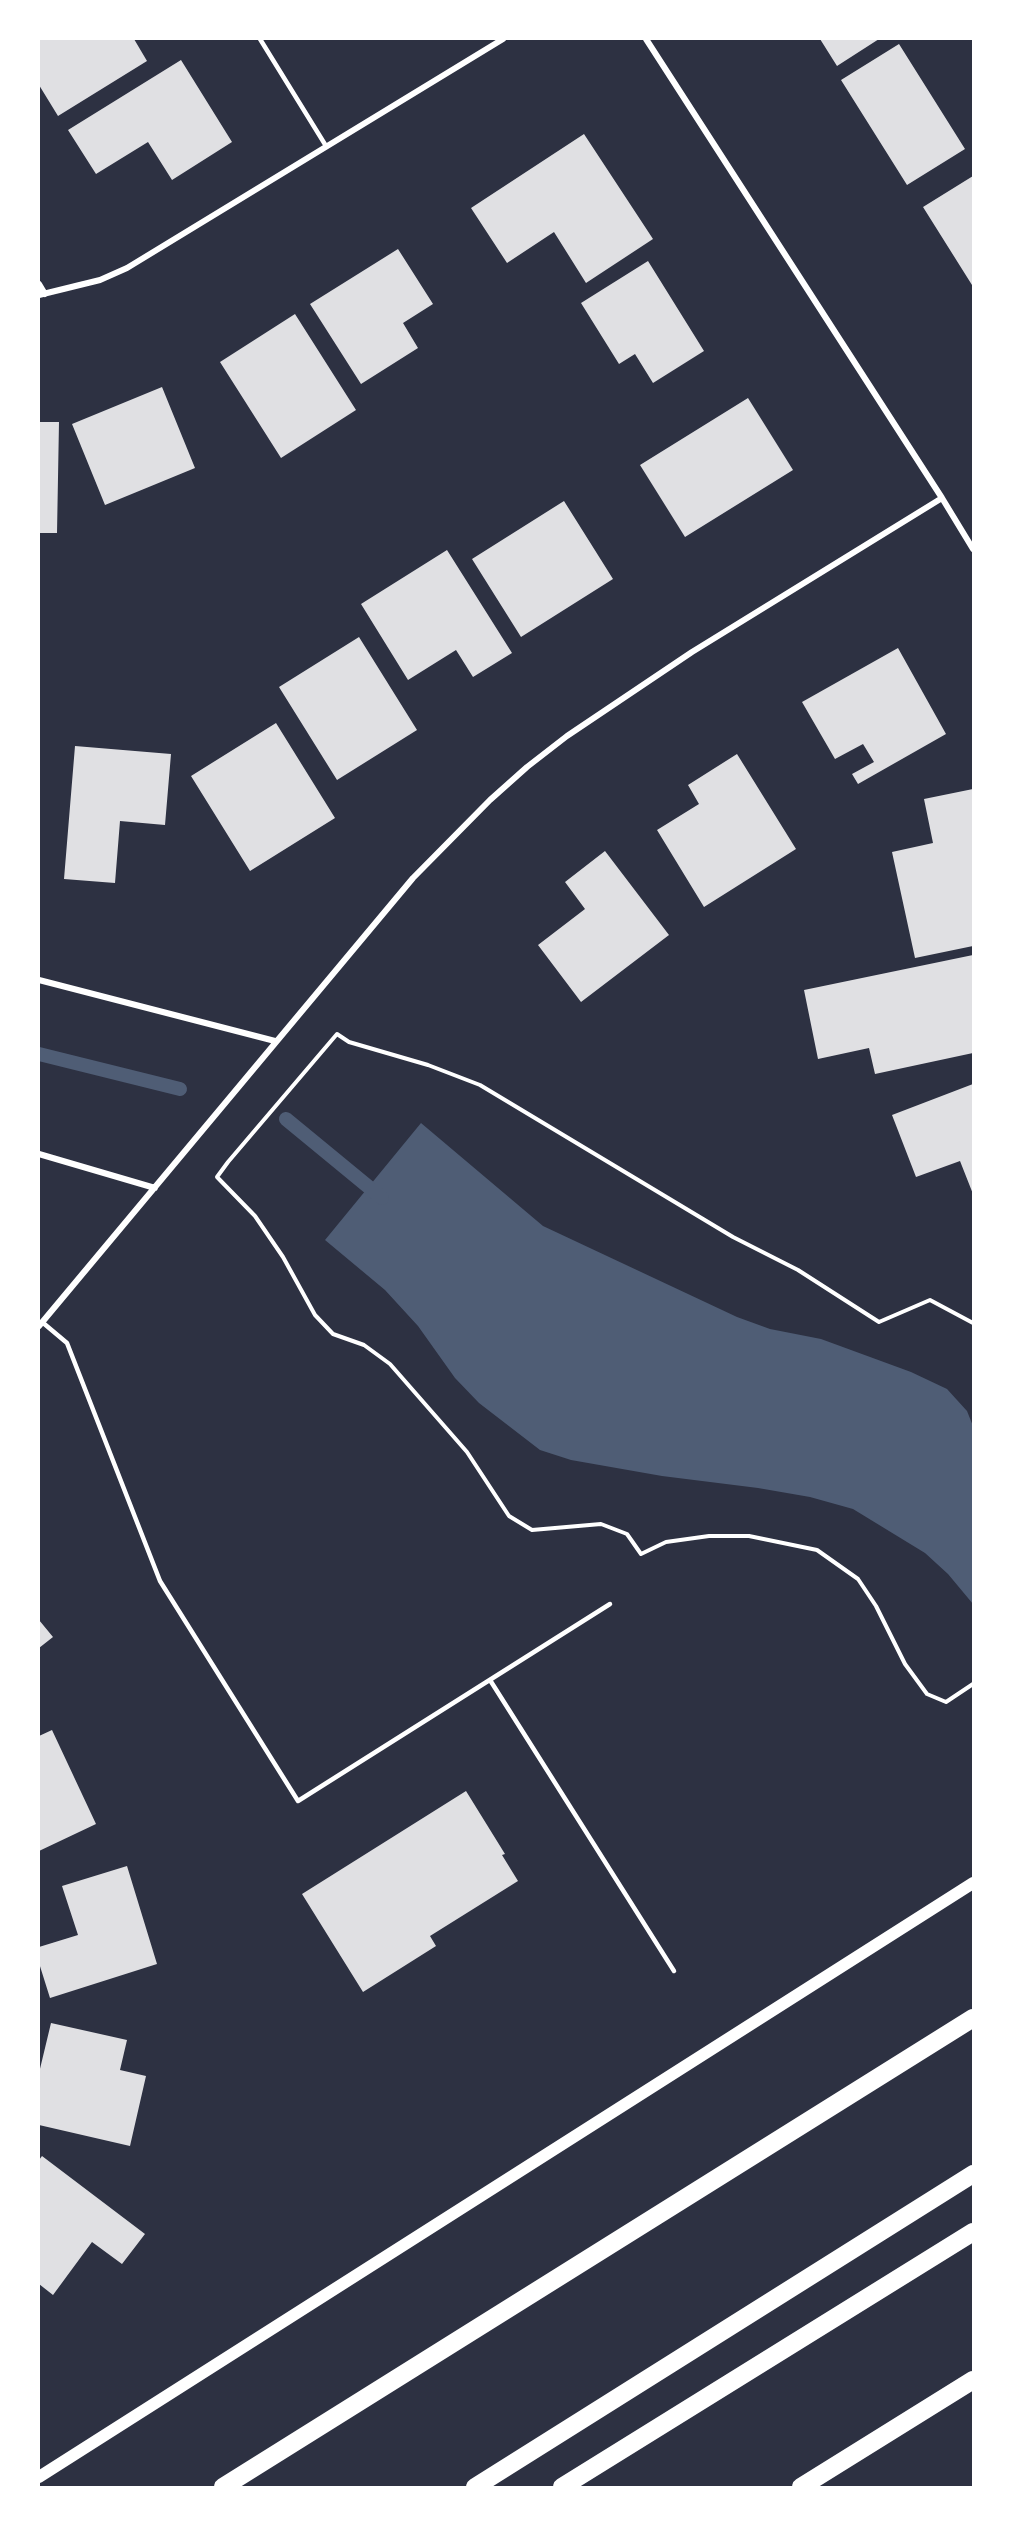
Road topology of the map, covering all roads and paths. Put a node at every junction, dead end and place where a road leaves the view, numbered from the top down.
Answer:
1 (260, 39) edge
2 (503, 39) edge
3 (646, 39) edge
4 (326, 146) junction
5 (39, 284) edge
6 (42, 295) edge
7 (942, 498) junction
8 (973, 549) edge
9 (39, 980) edge
10 (275, 1041) junction
11 (39, 1154) edge
12 (155, 1188) junction
13 (973, 1323) edge
14 (41, 1324) edge
15 (610, 1604) dead end
16 (490, 1680) junction
17 (973, 1684) edge
18 (973, 1883) edge
19 (674, 1971) dead end
20 (973, 2018) edge
21 (973, 2174) edge
22 (973, 2232) edge
23 (973, 2380) edge
24 (39, 2477) edge
25 (223, 2487) edge
26 (475, 2487) edge
27 (562, 2487) edge
28 (801, 2487) edge

1 - 4 lane
2 - 4 street
3 - 7 street
4 - 6 street
5 - 6 street
7 - 8 street
7 - 10 street
9 - 10 street
10 - 12 street
11 - 12 street
12 - 14 street
13 - 17 path
14 - 16 lane
15 - 16 lane
16 - 19 lane
18 - 24 main road
20 - 25 highway
21 - 26 highway
22 - 27 highway
23 - 28 highway

